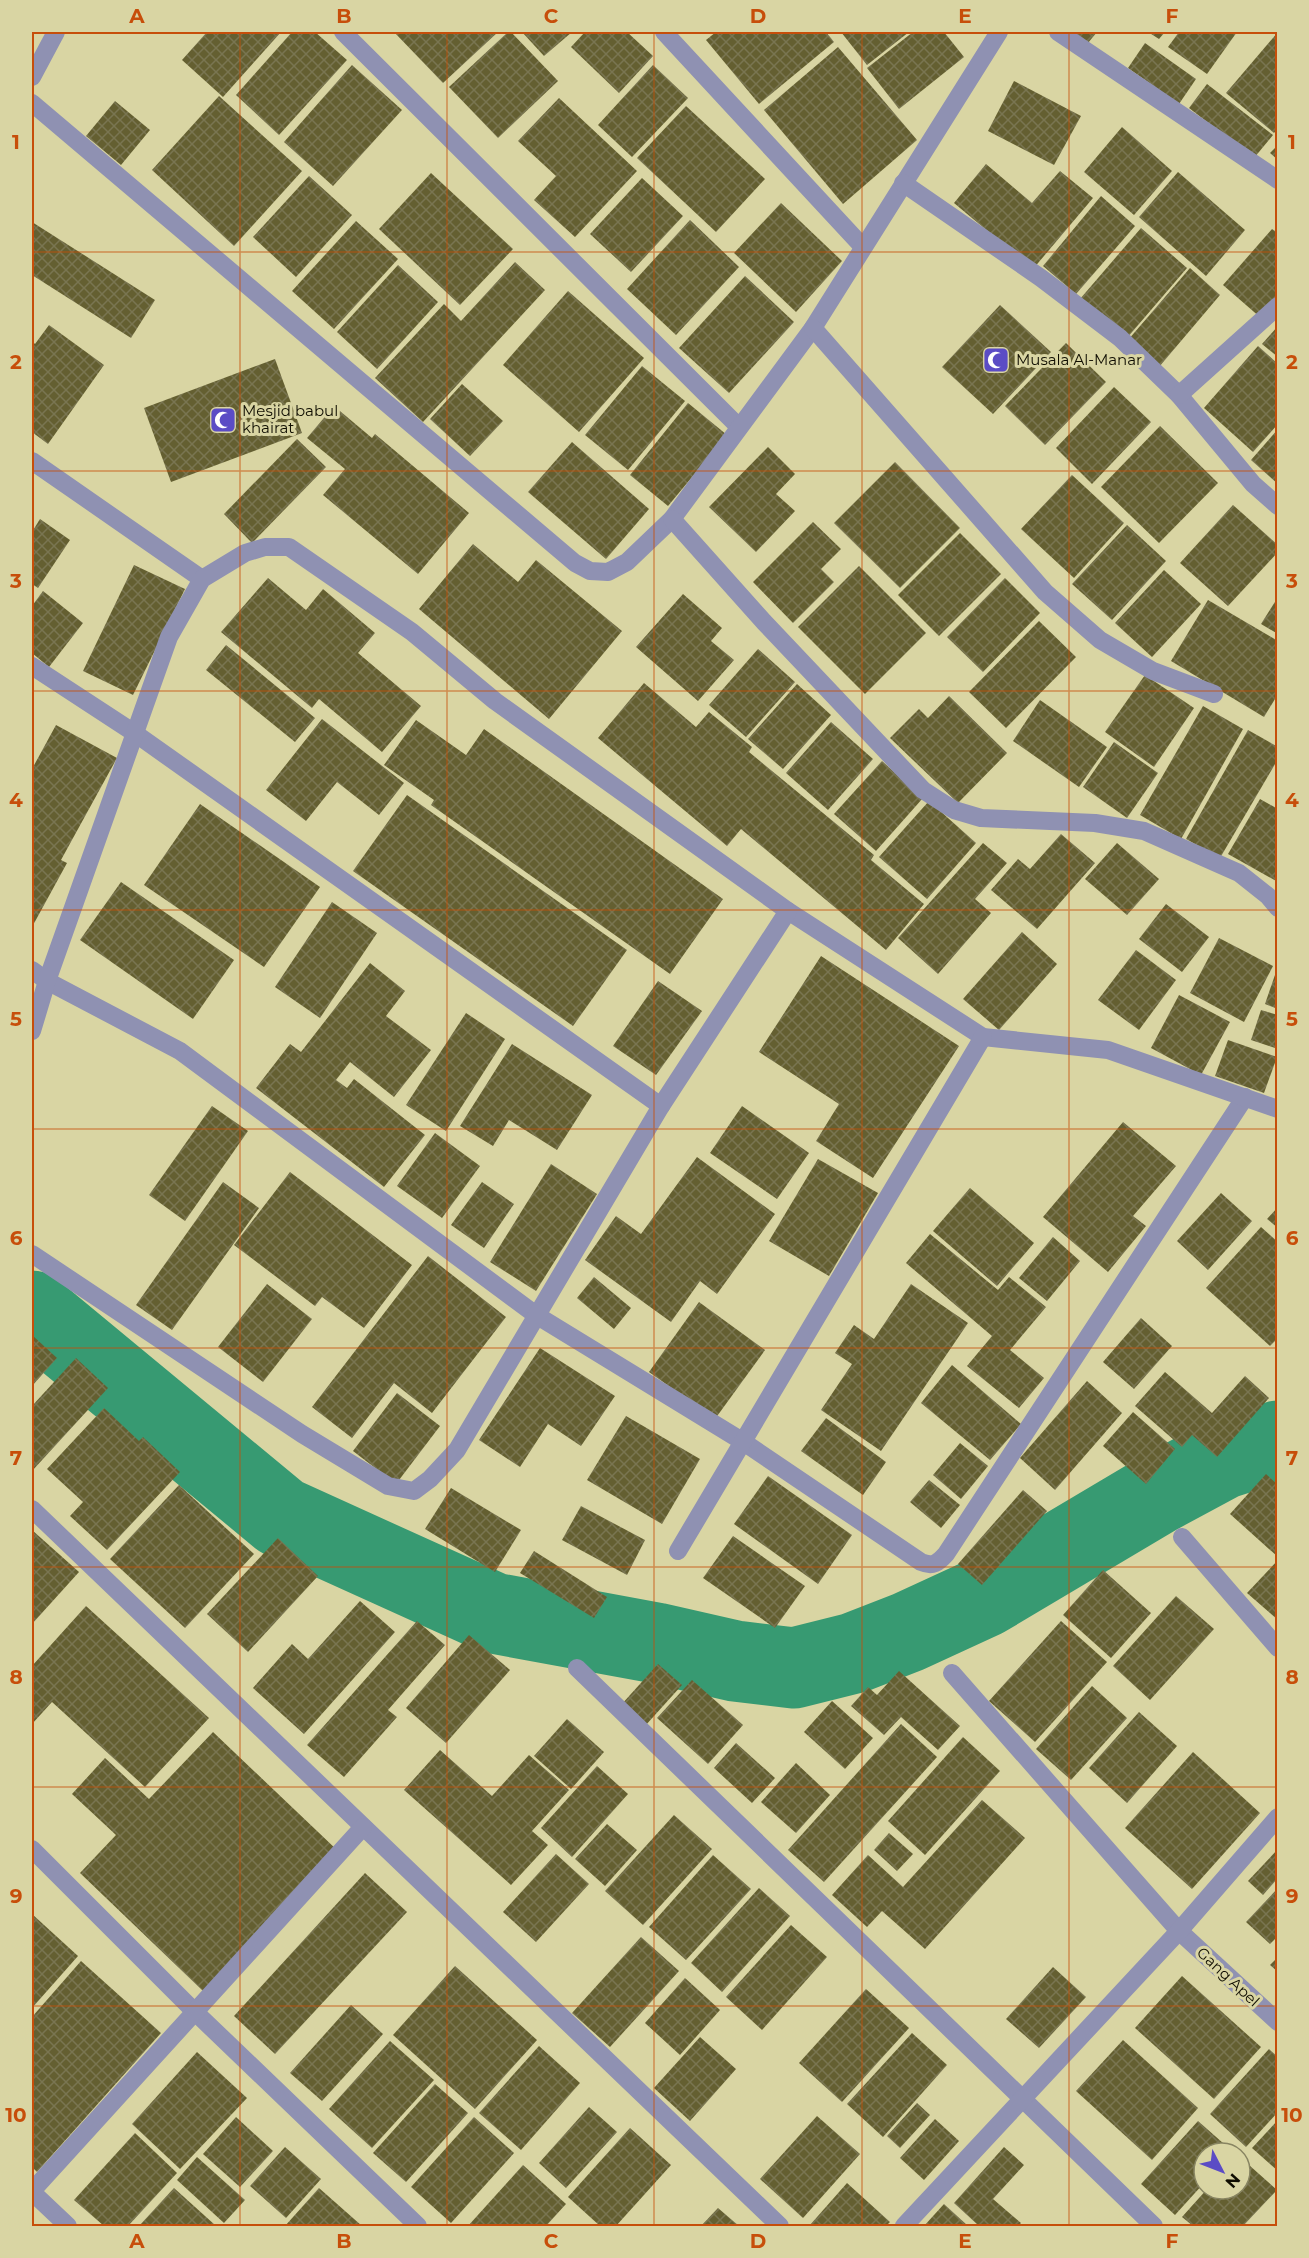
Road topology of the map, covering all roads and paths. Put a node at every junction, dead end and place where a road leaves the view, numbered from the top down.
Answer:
1 (56, 32) edge
2 (343, 32) edge
3 (664, 32) edge
4 (999, 32) edge
5 (1058, 32) edge
6 (38, 52) edge
7 (32, 77) edge
8 (32, 103) edge
9 (1278, 180) edge
10 (903, 183) junction
11 (863, 247) junction
12 (1278, 306) edge
13 (813, 328) junction
14 (1179, 395) junction
15 (740, 428) junction
16 (32, 460) edge
17 (1278, 506) edge
18 (672, 519) junction
19 (202, 579) junction
20 (32, 666) edge
21 (1214, 694) dead end
22 (136, 734) junction
23 (1278, 908) edge
24 (788, 911) junction
25 (39, 975) edge
26 (32, 1031) edge
27 (983, 1037) junction
28 (1245, 1097) junction
29 (661, 1106) junction
30 (1278, 1109) edge
31 (32, 1254) edge
32 (536, 1315) junction
33 (742, 1441) junction
34 (32, 1509) edge
35 (1182, 1537) dead end
36 (678, 1551) dead end
37 (1278, 1648) edge
38 (577, 1668) dead end
39 (952, 1672) dead end
40 (1278, 1816) edge
41 (363, 1827) junction
42 (32, 1849) edge
43 (1179, 1931) junction
44 (194, 2011) junction
45 (1278, 2022) edge
46 (1022, 2098) junction
47 (32, 2191) edge
48 (68, 2226) edge
49 (418, 2226) edge
50 (780, 2226) edge
51 (904, 2226) edge
52 (1154, 2226) edge

1 - 6 street
2 - 15 street
3 - 11 street
4 - 10 street
5 - 9 street
6 - 7 street
8 - 18 street
10 - 11 street
10 - 14 street
11 - 13 street
12 - 14 street
13 - 15 street
13 - 21 street
14 - 17 street
15 - 18 street
16 - 19 street
18 - 23 street
19 - 22 street
19 - 24 street
20 - 22 street
22 - 25 street
22 - 29 street
24 - 27 street
24 - 29 street
25 - 26 street
25 - 32 street
27 - 28 street
27 - 33 street
28 - 30 street
28 - 33 street
29 - 32 street
31 - 32 street
32 - 33 street
33 - 36 street
34 - 41 street
35 - 37 street
38 - 46 street
39 - 43 street, Gang Apel
40 - 43 street
41 - 44 street
41 - 50 street
42 - 44 street
43 - 45 street, Gang Apel
43 - 46 street
44 - 47 street
44 - 49 street
46 - 51 street
46 - 52 street
47 - 48 street

